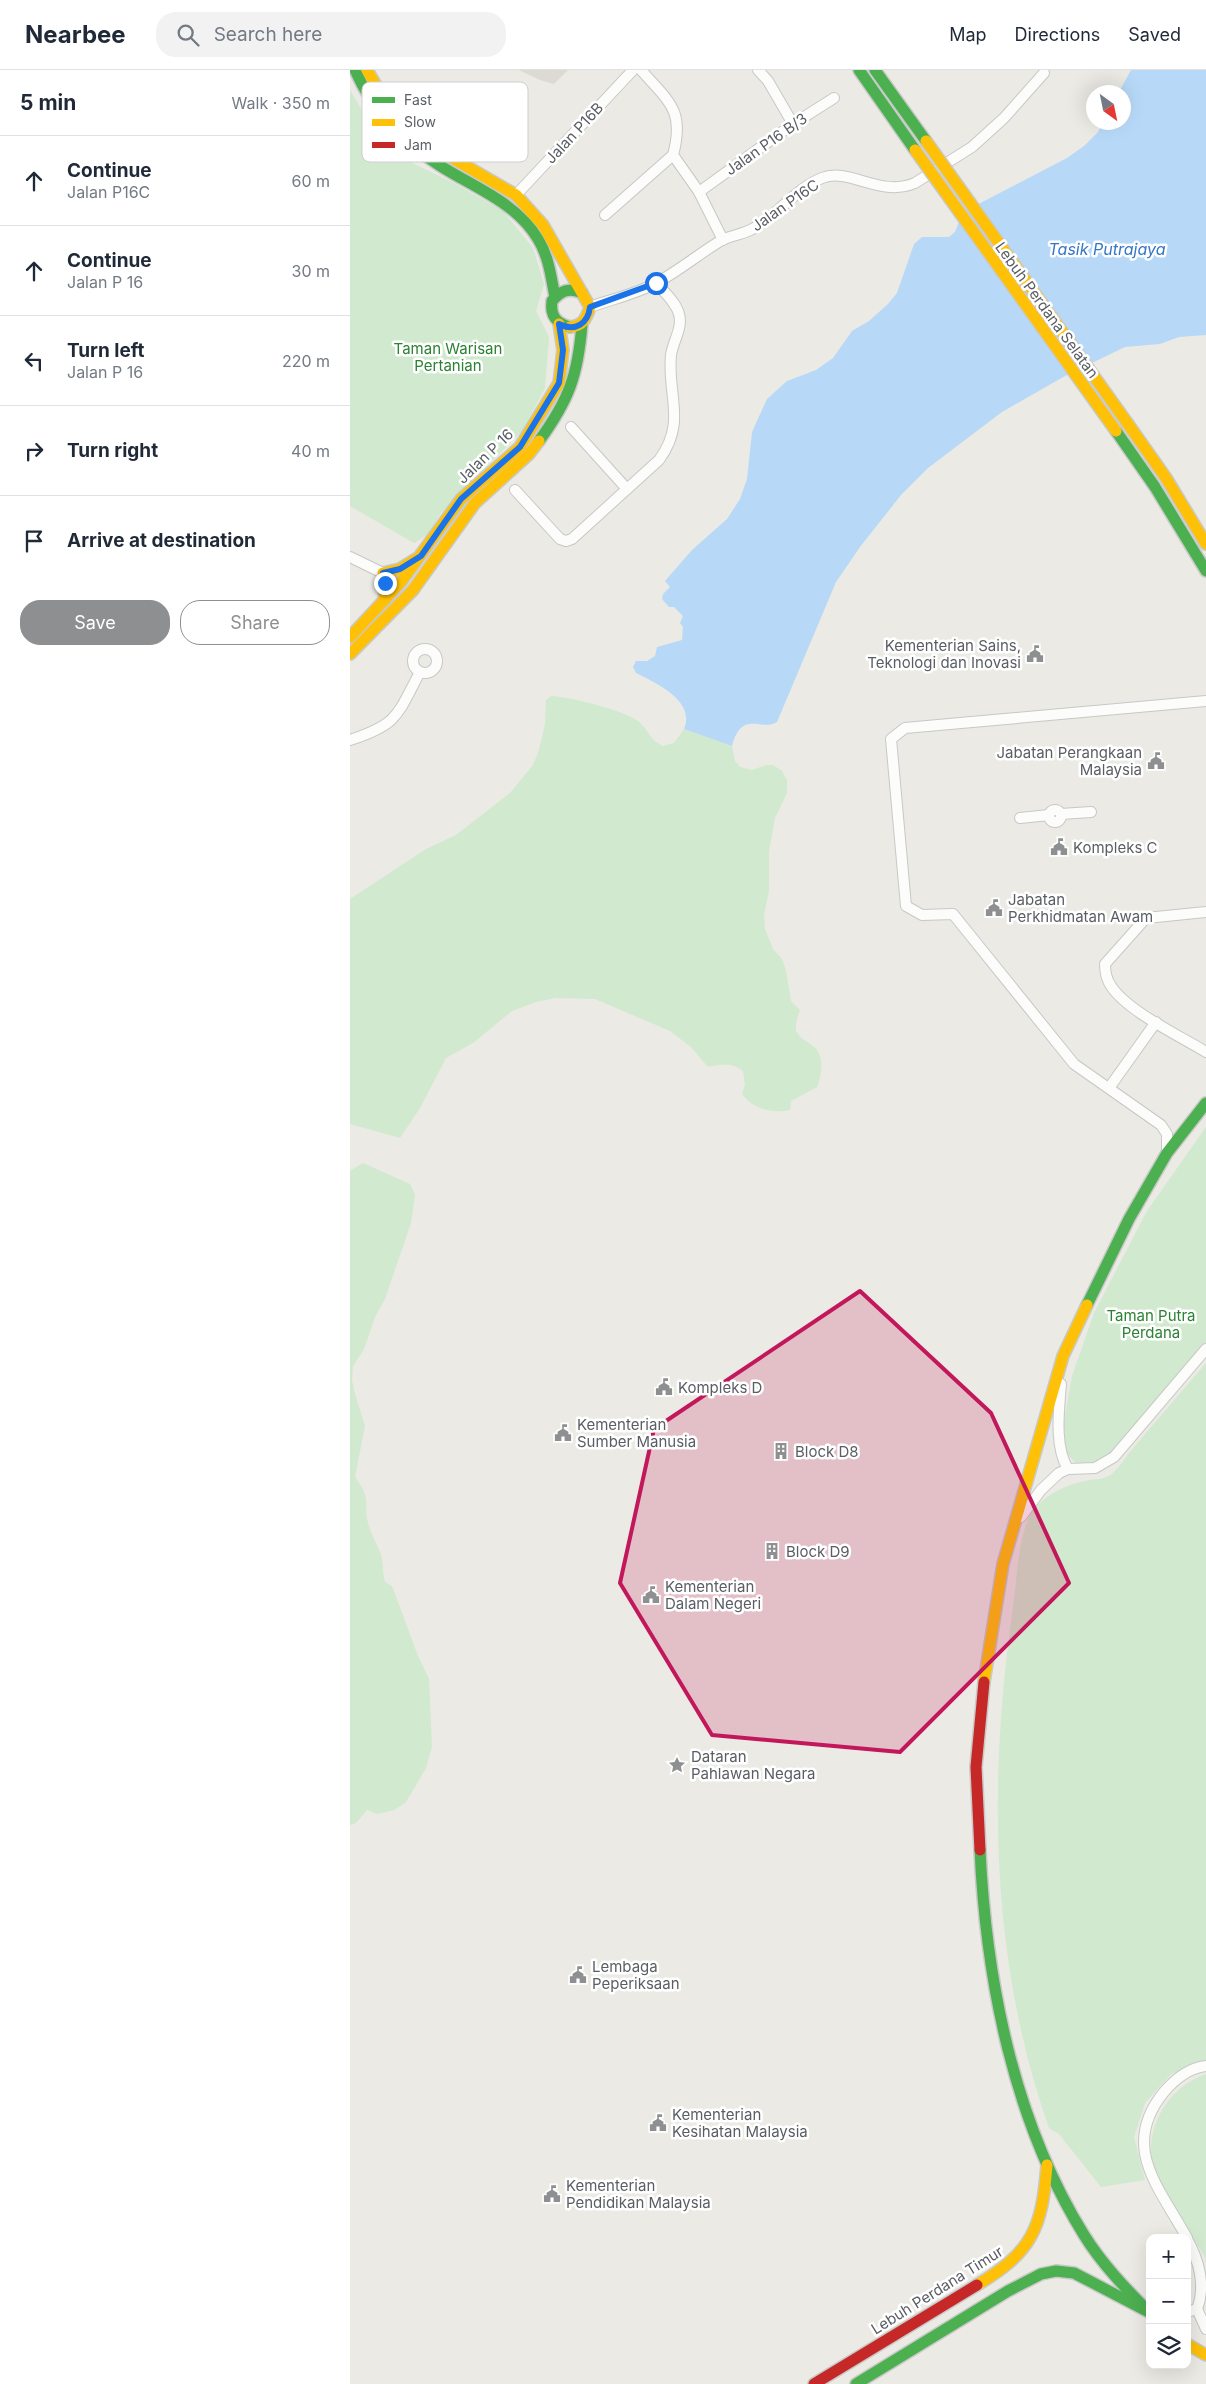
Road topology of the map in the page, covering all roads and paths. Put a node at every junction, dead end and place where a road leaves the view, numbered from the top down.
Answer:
1 (355, 70) edge
2 (367, 70) edge
3 (633, 70) edge
4 (641, 70) edge
5 (758, 70) edge
6 (859, 70) edge
7 (875, 70) edge
8 (1044, 72) dead end
9 (374, 82) edge
10 (362, 84) edge
11 (834, 98) dead end
12 (794, 124) junction
13 (672, 155) junction
14 (436, 162) edge
15 (459, 162) edge
16 (699, 192) junction
17 (516, 195) junction
18 (605, 215) dead end
19 (723, 240) junction
20 (656, 283) junction
21 (582, 292) junction
22 (554, 297) junction
23 (590, 307) junction
24 (559, 324) junction
25 (582, 324) junction
26 (571, 427) dead end
27 (627, 489) junction
28 (515, 490) dead end
29 (1206, 544) edge
30 (421, 556) junction
31 (350, 557) edge
32 (1206, 571) edge
33 (383, 573) junction
34 (402, 582) junction
35 (413, 590) junction
36 (385, 600) junction
37 (350, 637) edge
38 (350, 654) edge
39 (420, 672) dead end
40 (1206, 702) edge
41 (350, 740) edge
42 (1091, 812) dead end
43 (1020, 818) dead end
44 (1206, 912) edge
45 (1156, 1022) junction
46 (1206, 1052) edge
47 (1109, 1088) junction
48 (1206, 1103) edge
49 (1167, 1153) junction
50 (1206, 1349) edge
51 (1063, 1356) junction
52 (1068, 1469) junction
53 (1013, 1528) junction
54 (1206, 2066) edge
55 (1047, 2165) junction
56 (1185, 2234) edge
57 (1191, 2245) edge
58 (1146, 2309) edge
59 (1146, 2311) edge
60 (1192, 2311) edge
61 (1206, 2329) edge
62 (1191, 2346) edge
63 (1206, 2355) edge
64 (814, 2384) edge
65 (856, 2384) edge

1 - 10 main road, Jalan P 16
2 - 9 main road
3 - 17 street, Jalan P16B
4 - 13 street
5 - 12 street
6 - 32 main road, Lebuh Perdana Selatan, bridge
7 - 29 main road, Lebuh Perdana Selatan, bridge
8 - 19 street, Jalan P16C
11 - 12 street, Jalan P16 B/3
12 - 16 street, Jalan P16 B/3
13 - 16 street
13 - 18 street
14 - 22 main road, Jalan P 16
15 - 17 main road
16 - 19 street
17 - 21 main road
19 - 20 street, Jalan P16C
20 - 23 street, Jalan P16C
20 - 27 street
21 - 22 main road
21 - 23 main road
22 - 24 main road, Jalan P 16
23 - 25 main road, Jalan P 16
24 - 25 main road
24 - 30 main road, Jalan P 16
25 - 35 main road, Jalan P 16
26 - 27 street
27 - 28 street
30 - 33 main road
30 - 34 main road, Jalan P 16
31 - 33 street
33 - 34 street
33 - 36 main road
34 - 35 street
34 - 36 main road, Jalan P 16
35 - 38 main road, Jalan P 16
36 - 37 main road, Jalan P 16
39 - 41 street
40 - 47 street
42 - 43 street
44 - 45 street
45 - 46 street
45 - 47 street
47 - 49 street
48 - 49 main road
49 - 51 main road
50 - 52 street
51 - 52 street
51 - 53 main road
52 - 53 street
53 - 55 main road
54 - 56 street
55 - 58 main road
55 - 64 main road, Lebuh Perdana Timur
57 - 60 street
59 - 65 main road
60 - 61 street
62 - 63 main road

